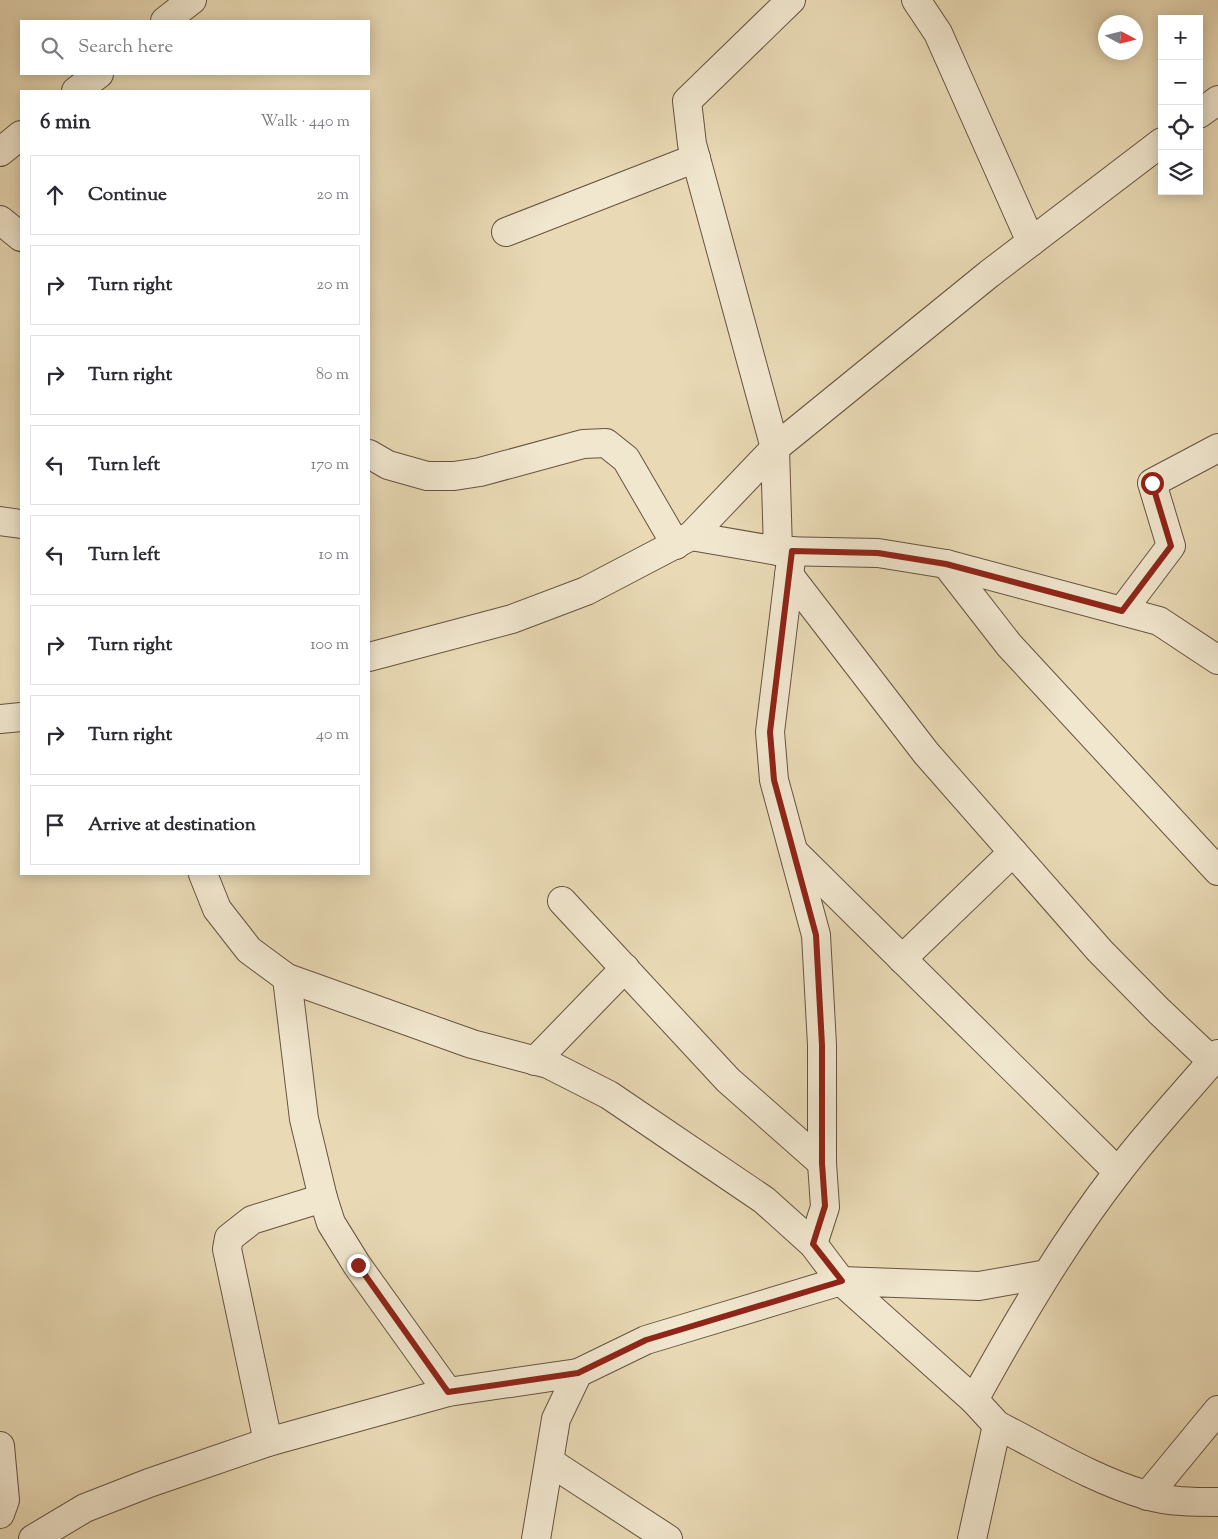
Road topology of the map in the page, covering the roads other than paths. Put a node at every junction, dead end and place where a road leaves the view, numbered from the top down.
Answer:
1 (192, 0) edge
2 (791, 0) edge
3 (916, 0) edge
4 (166, 20) edge
5 (98, 75) edge
6 (77, 90) edge
7 (1218, 100) edge
8 (1203, 111) edge
9 (20, 136) edge
10 (1158, 145) edge
11 (0, 152) edge
12 (696, 158) junction
13 (0, 220) edge
14 (506, 232) dead end
15 (20, 236) edge
16 (1031, 242) junction
17 (775, 448) junction
18 (1218, 448) edge
19 (370, 455) edge
20 (0, 521) edge
21 (20, 524) edge
22 (683, 541) junction
23 (787, 559) junction
24 (946, 564) junction
25 (1122, 611) junction
26 (370, 657) edge
27 (1218, 660) edge
28 (20, 718) edge
29 (0, 719) edge
30 (1014, 852) junction
31 (796, 854) junction
32 (1218, 871) edge
33 (203, 875) edge
34 (562, 901) dead end
35 (902, 959) junction
36 (625, 968) junction
37 (287, 978) junction
38 (1215, 1057) edge
39 (535, 1061) junction
40 (822, 1163) junction
41 (1118, 1172) junction
42 (323, 1198) junction
43 (813, 1244) junction
44 (1048, 1274) junction
45 (842, 1281) junction
46 (578, 1373) junction
47 (448, 1392) junction
48 (974, 1400) junction
49 (1218, 1410) edge
50 (997, 1425) junction
51 (268, 1442) junction
52 (0, 1446) edge
53 (550, 1462) junction
54 (1147, 1496) junction
55 (1218, 1502) edge
56 (2, 1505) edge
57 (33, 1539) edge
58 (536, 1539) edge
59 (668, 1539) edge
60 (972, 1539) edge

1 - 4 street
2 - 12 street
3 - 16 street
5 - 6 street
7 - 8 street
9 - 11 street
10 - 16 street
12 - 14 street
12 - 17 street
13 - 15 street
16 - 17 street
17 - 22 street
17 - 23 street
18 - 25 street
19 - 22 street
20 - 21 street
22 - 23 street
22 - 26 street
23 - 24 street
23 - 30 street
23 - 31 street
24 - 25 street
24 - 32 street
25 - 27 street
28 - 29 street
30 - 35 street
30 - 38 street
31 - 35 street
31 - 40 street
33 - 37 street
34 - 36 street
35 - 41 street
36 - 39 street
36 - 40 street
37 - 39 street
37 - 42 street
38 - 41 street
39 - 43 street
40 - 43 street
41 - 44 street
42 - 47 street
42 - 51 street
43 - 45 street
44 - 45 street
44 - 48 street
45 - 46 street
45 - 48 street
46 - 47 street
46 - 53 street
47 - 51 street
48 - 50 street
49 - 54 street
50 - 54 street
50 - 60 street
51 - 57 street
52 - 56 street
53 - 58 street
53 - 59 street
54 - 55 street

